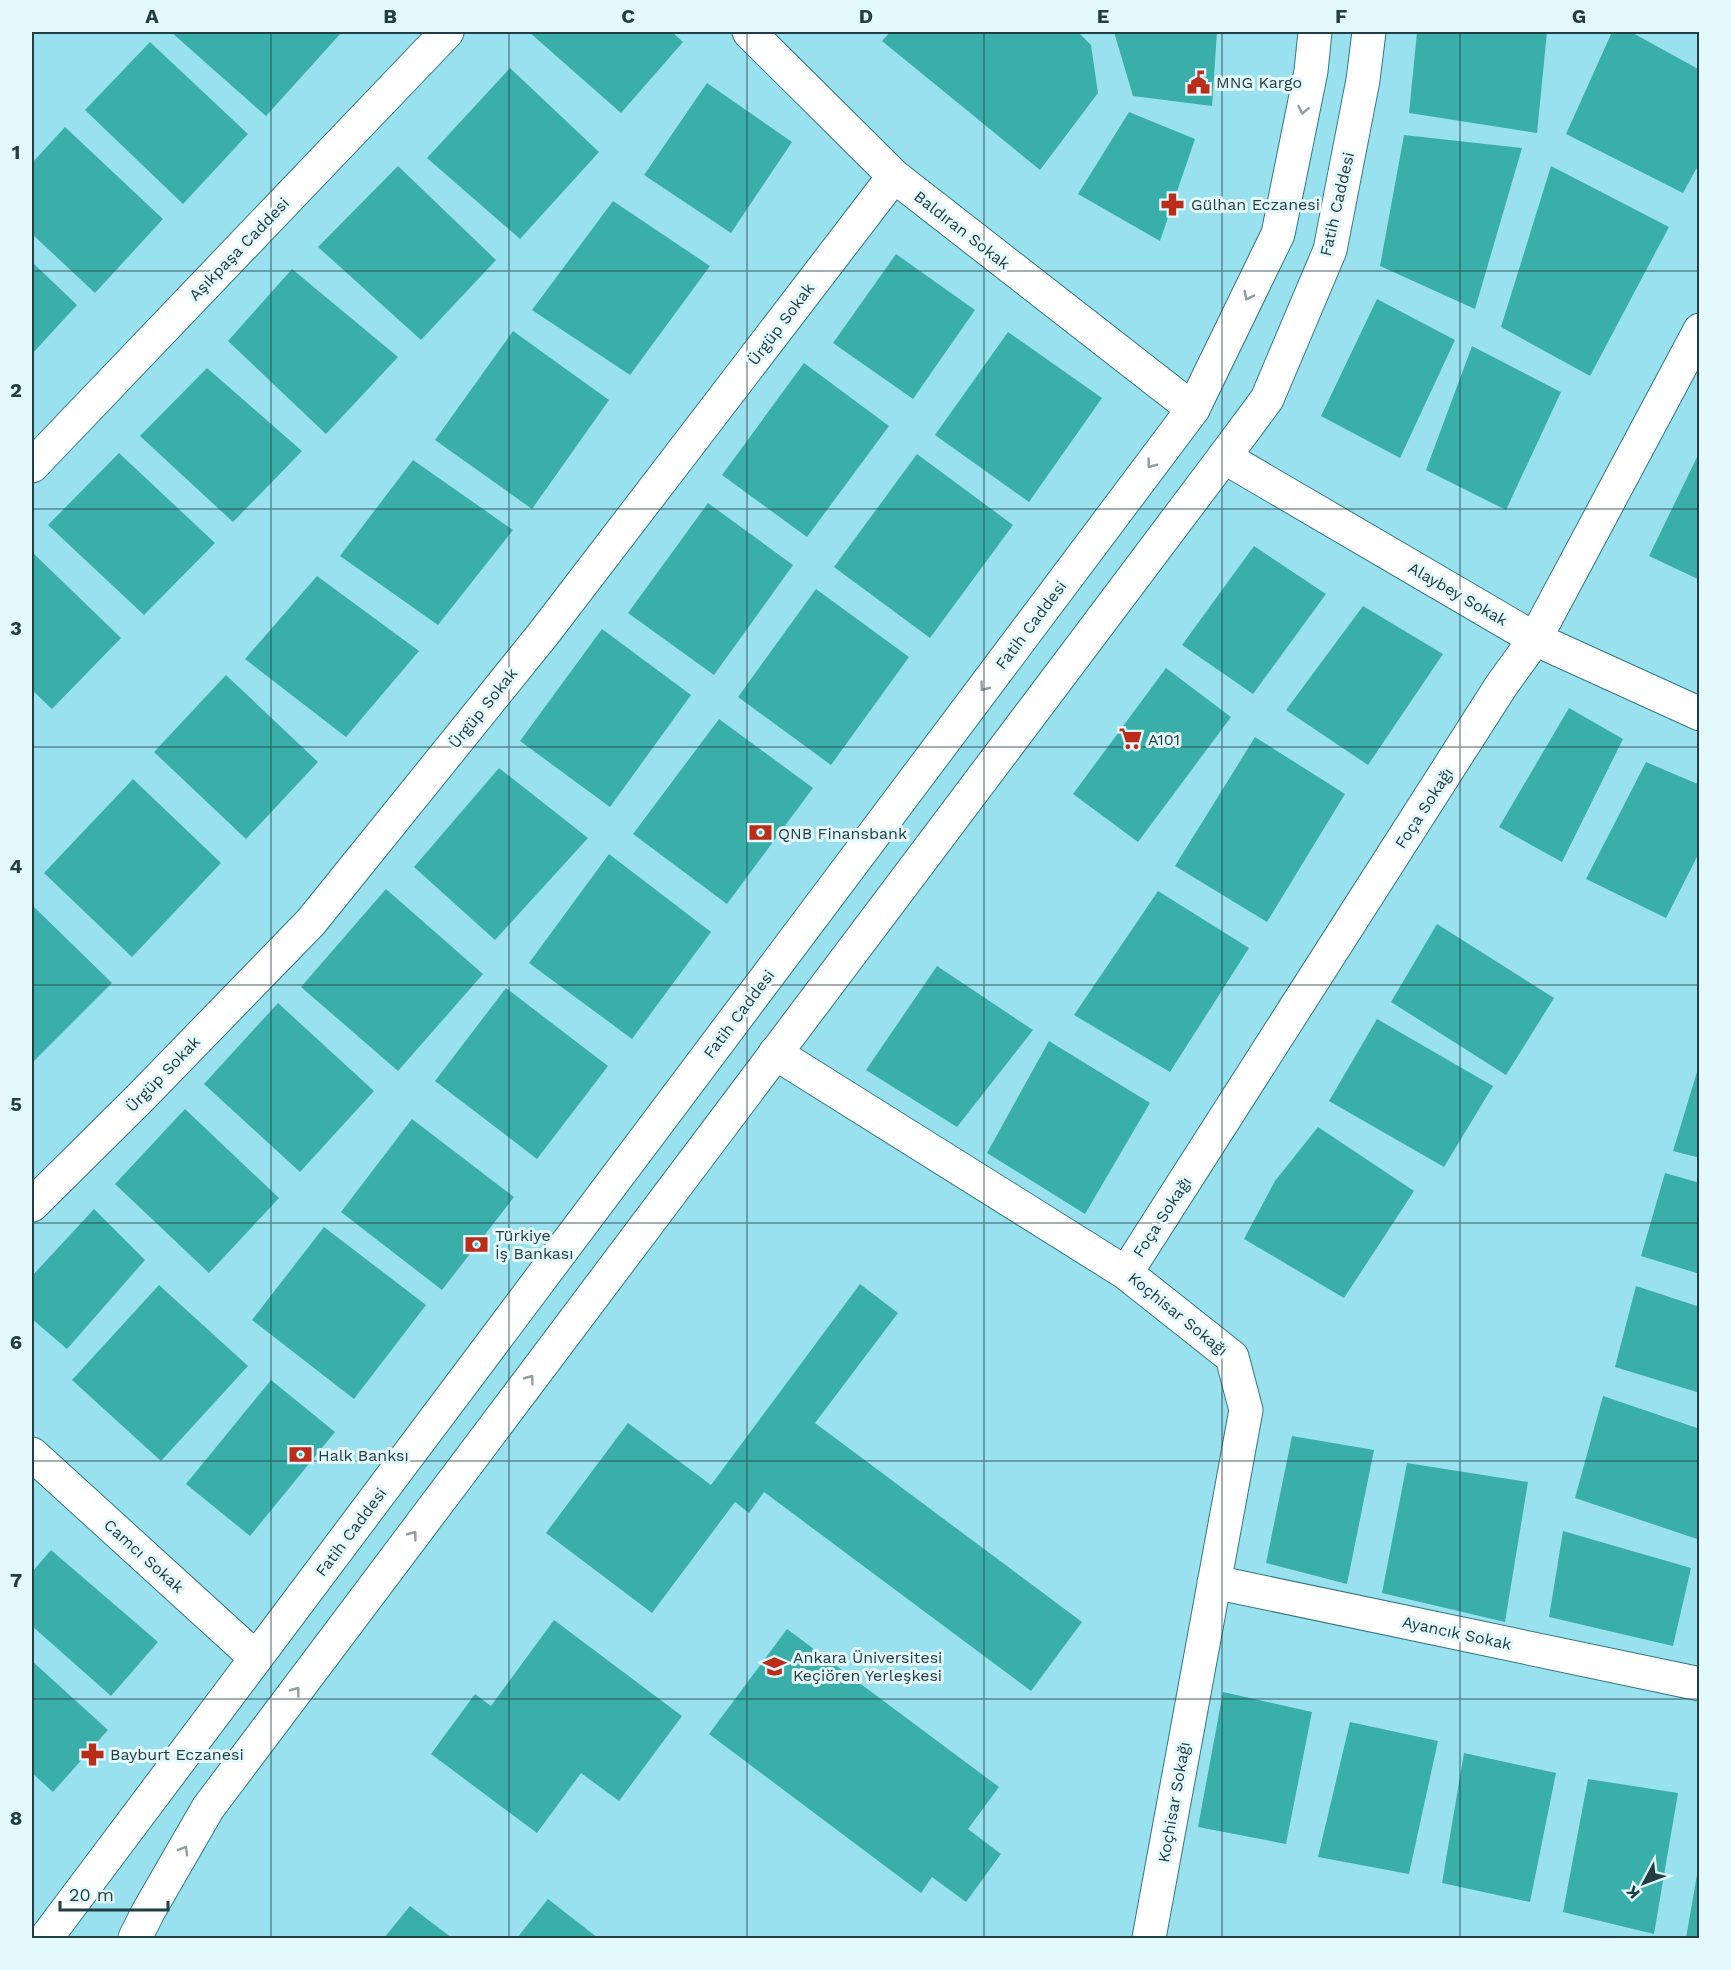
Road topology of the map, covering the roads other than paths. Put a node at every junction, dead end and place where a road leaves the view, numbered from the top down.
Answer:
1 (447, 32) edge
2 (749, 32) edge
3 (1315, 32) edge
4 (1369, 32) edge
5 (894, 176) junction
6 (1700, 330) edge
7 (1193, 409) junction
8 (1224, 458) junction
9 (34, 460) edge
10 (1535, 639) junction
11 (1700, 714) edge
12 (775, 1053) junction
13 (32, 1205) edge
14 (1126, 1273) junction
15 (32, 1454) edge
16 (1214, 1582) junction
17 (256, 1658) junction
18 (1700, 1684) edge
19 (45, 1938) edge
20 (135, 1938) edge
21 (1149, 1938) edge

1 - 9 street, Aşıkpaşa Caddesi
2 - 5 street, Baldıran Sokak
3 -> 7 street, Fatih Caddesi
4 - 8 street, Fatih Caddesi
5 - 7 street, Baldıran Sokak
5 - 13 street, Ürgüp Sokak
6 - 10 street, Foça Sokağı
7 -> 17 street, Fatih Caddesi
8 - 10 street, Alaybey Sokak
8 - 12 street, Fatih Caddesi
10 - 11 street, Alaybey Sokak
10 - 14 street, Foça Sokağı
12 - 14 street, Koçhisar Sokağı
20 -> 12 street, Fatih Caddesi
14 - 16 street, Koçhisar Sokağı
15 - 17 street, Camcı Sokak
16 - 18 street, Ayancık Sokak
16 - 21 street, Koçhisar Sokağı
17 - 19 street, Fatih Caddesi

